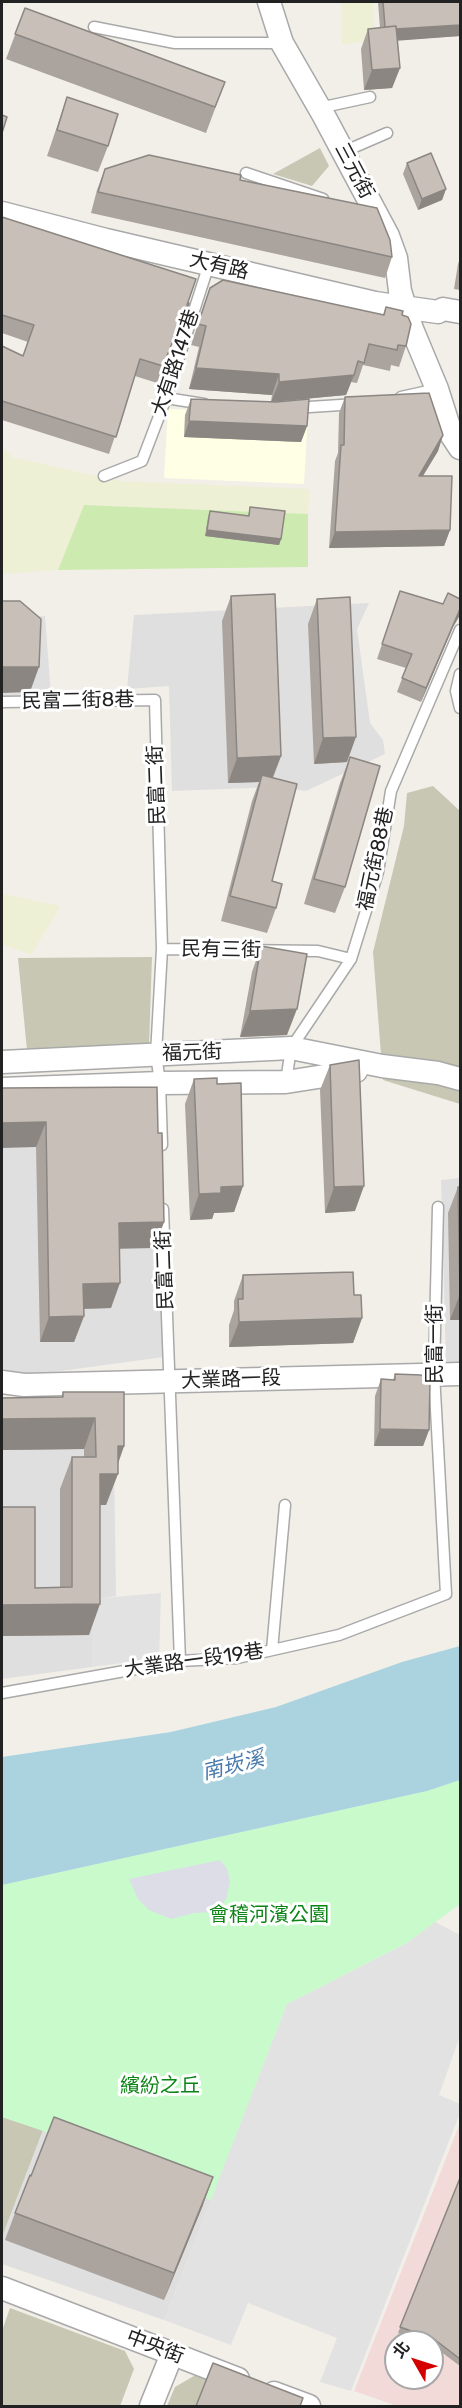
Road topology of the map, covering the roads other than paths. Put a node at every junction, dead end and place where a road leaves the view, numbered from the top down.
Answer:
1 (269, 2) edge
2 (94, 27) dead end
3 (282, 43) junction
4 (370, 97) dead end
5 (319, 108) junction
6 (387, 133) dead end
7 (343, 152) junction
8 (246, 173) dead end
9 (335, 203) edge
10 (2, 213) edge
11 (208, 264) junction
12 (406, 308) junction
13 (449, 312) edge
14 (460, 321) edge
15 (437, 389) junction
16 (166, 398) junction
17 (387, 400) edge
18 (366, 404) edge
19 (220, 406) edge
20 (287, 409) edge
21 (460, 448) edge
22 (104, 476) dead end
23 (460, 635) edge
24 (460, 674) edge
25 (155, 700) joint
26 (2, 702) edge
27 (460, 708) edge
28 (162, 949) junction
29 (351, 959) junction
30 (291, 1048) junction
31 (156, 1054) junction
32 (2, 1062) edge
33 (382, 1066) junction
34 (460, 1079) edge
35 (286, 1082) junction
36 (160, 1083) junction
37 (2, 1089) edge
38 (162, 1154) edge
39 (163, 1202) edge
40 (438, 1207) dead end
41 (434, 1373) junction
42 (460, 1374) edge
43 (168, 1381) junction
44 (2, 1382) edge
45 (440, 1480) joint
46 (285, 1505) dead end
47 (272, 1650) junction
48 (180, 1661) junction
49 (2, 1693) edge
50 (2, 2288) edge
51 (172, 2354) junction
52 (151, 2406) edge
53 (309, 2406) edge

1 - 3 street, 三元街
2 - 3 lane
3 - 5 street, 三元街
4 - 5 lane
5 - 7 street, 三元街
6 - 7 lane
7 - 12 street, 三元街
8 - 9 lane
10 - 11 street, 大有路
11 - 12 street, 大有路
11 - 16 lane, 大有路147巷
12 - 13 street, 大有路
12 - 15 street, 三元街
13 - 14 street, 大有路
15 - 17 lane
15 - 21 street, 三元街
16 - 19 lane
16 - 22 lane, 大有路147巷
18 - 20 lane
23 - 29 lane, 福元街88巷
24 - 27 lane
25 - 26 lane, 民富二街8巷
25 - 28 lane, 民富二街
28 - 29 lane, 民有三街
28 - 31 lane, 民富二街
29 - 30 lane, 福元街88巷
30 - 31 street, 福元街
30 - 33 street, 福元街
30 - 35 lane, 福元街88巷
31 - 32 street, 福元街
31 - 36 lane, 民富二街
33 - 34 street, 福元街
33 - 35 street, 福元街
35 - 36 street, 福元街
36 - 37 street, 福元街
36 - 38 lane, 民富二街
39 - 43 lane, 民富二街
40 - 41 lane, 民富一街
41 - 42 street, 大業路一段
41 - 43 street, 大業路一段
41 - 45 lane, 民富一街
43 - 44 street, 大業路一段
43 - 48 lane, 民富二街
45 - 47 lane, 大業路一段19巷
46 - 47 lane
47 - 48 lane, 大業路一段19巷
48 - 49 lane, 大業路一段19巷
50 - 51 street, 中央街
51 - 52 street
51 - 53 street, 中央街

